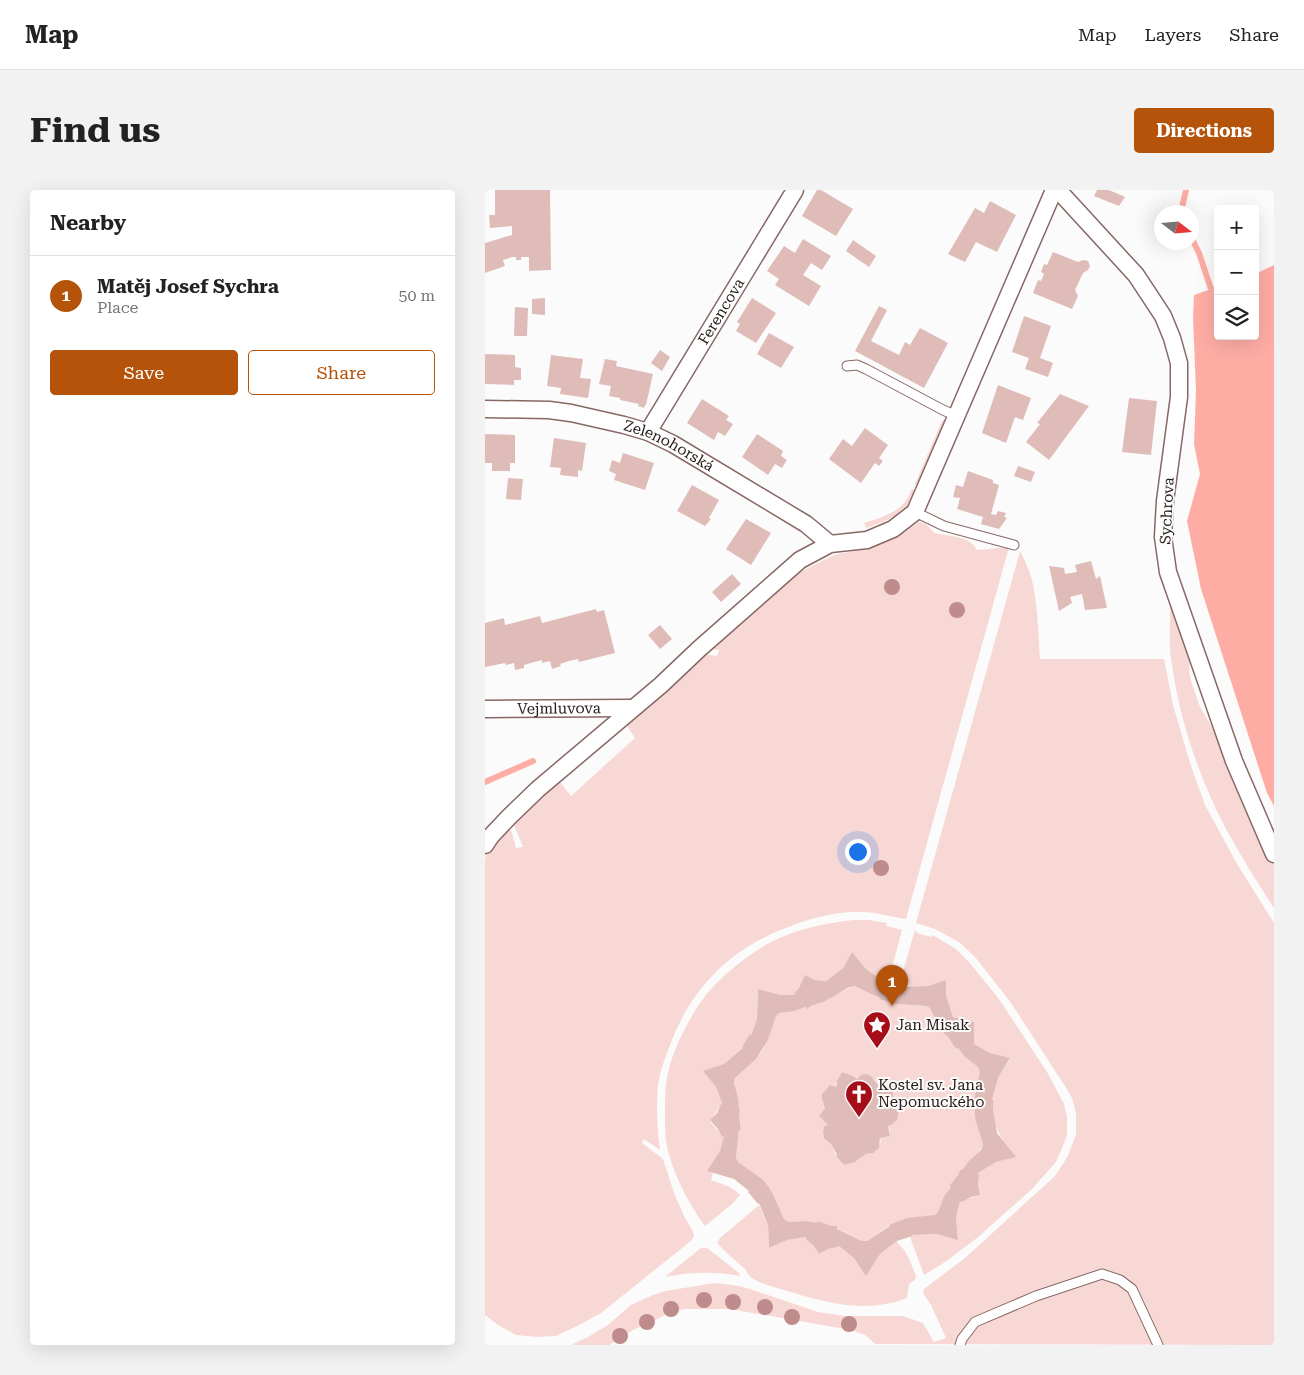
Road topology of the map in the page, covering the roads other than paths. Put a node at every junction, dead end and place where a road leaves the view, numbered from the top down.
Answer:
1 (795, 190) edge
2 (1054, 190) edge
3 (1059, 190) edge
4 (847, 366) dead end
5 (485, 409) edge
6 (957, 416) junction
7 (647, 432) junction
8 (915, 512) junction
9 (830, 544) junction
10 (1014, 545) dead end
11 (633, 708) junction
12 (485, 709) edge
13 (485, 845) edge
14 (1274, 854) edge
15 (960, 1345) edge
16 (1158, 1345) edge

1 - 7 street, Ferencova
2 - 6 street
3 - 14 street, Sychrova
4 - 6 lane
5 - 7 street, Zelenohorská
6 - 8 street
7 - 9 street, Zelenohorská
8 - 9 street
8 - 10 lane
9 - 11 street
11 - 12 street, Vejmluvova
11 - 13 street
15 - 16 lane

